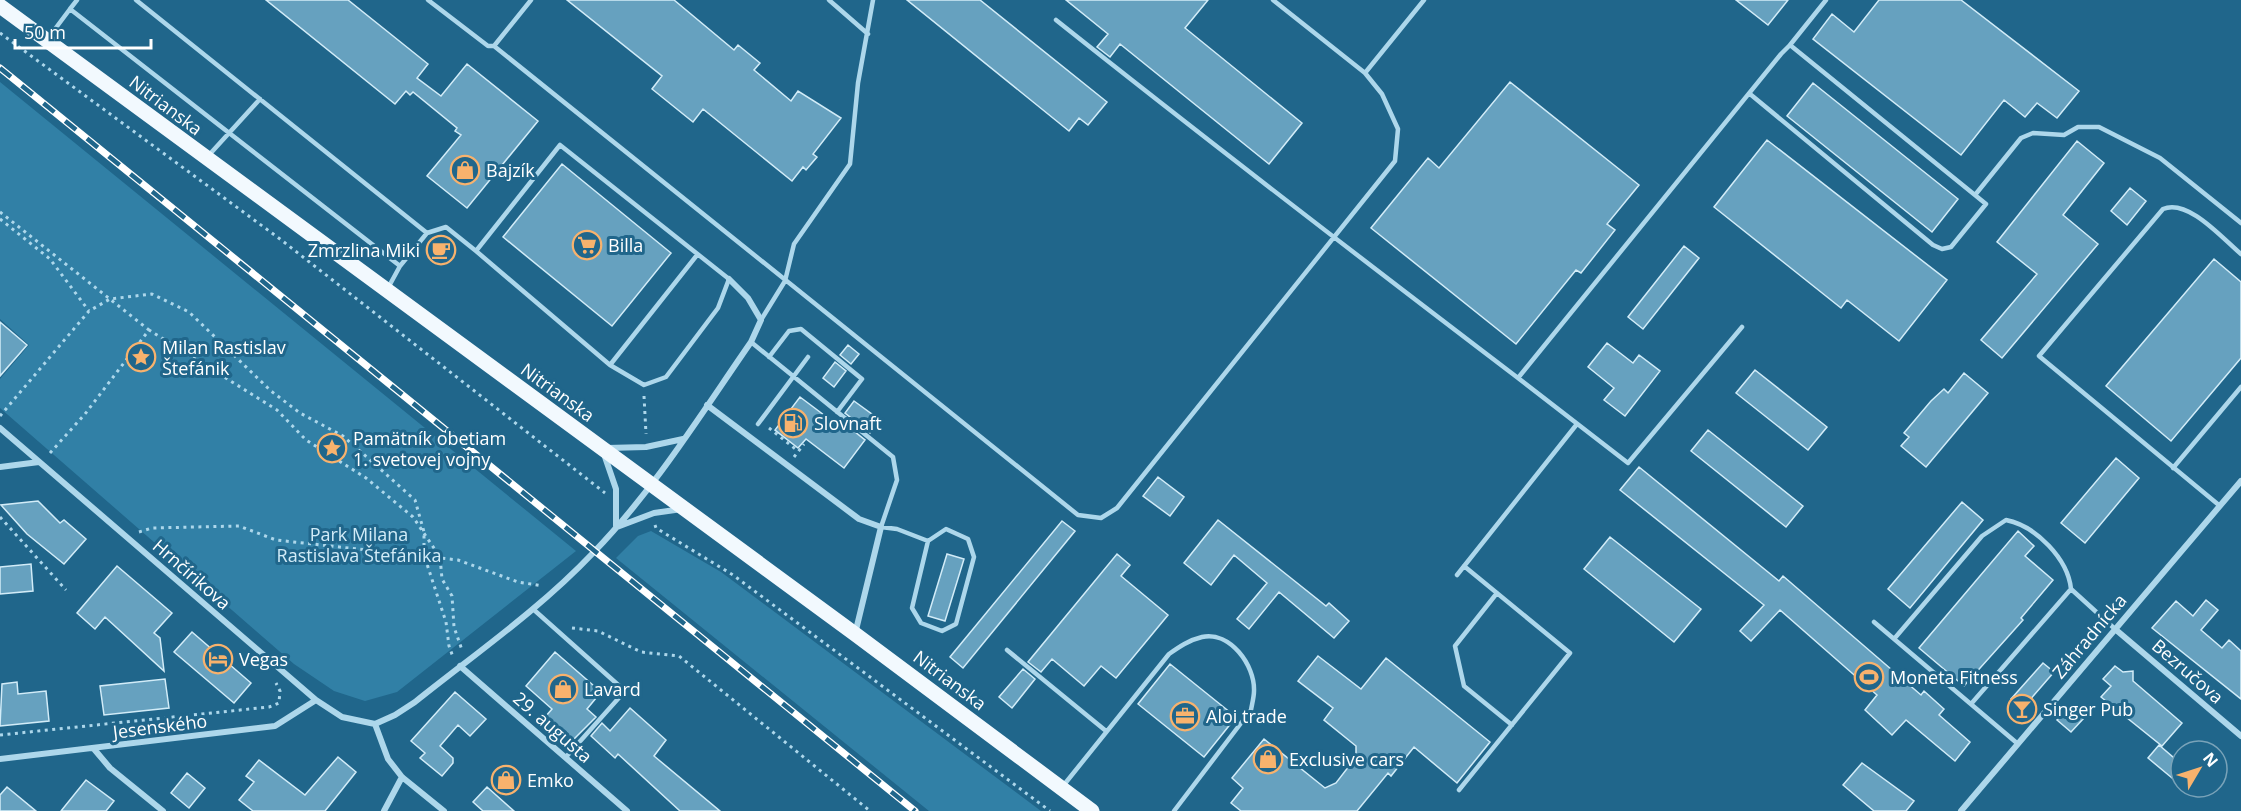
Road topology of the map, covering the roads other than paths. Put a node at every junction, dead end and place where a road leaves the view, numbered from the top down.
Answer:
1 (77, 0) edge
2 (136, 0) edge
3 (428, 0) edge
4 (531, 0) edge
5 (829, 0) edge
6 (873, 0) edge
7 (1273, 0) edge
8 (1424, 0) edge
9 (1826, 0) edge
10 (0, 6) edge
11 (69, 9) junction
12 (1056, 20) dead end
13 (868, 34) junction
14 (46, 41) junction
15 (1790, 45) junction
16 (494, 46) junction
17 (1365, 73) junction
18 (1750, 94) junction
19 (260, 99) junction
20 (230, 135) junction
21 (206, 159) junction
22 (1975, 195) junction
23 (2241, 223) edge
24 (427, 233) junction
25 (1335, 239) junction
26 (476, 251) junction
27 (2241, 254) edge
28 (697, 255) junction
29 (400, 266) junction
30 (729, 279) junction
31 (785, 281) junction
32 (387, 290) junction
33 (761, 320) junction
34 (1742, 327) dead end
35 (751, 342) junction
36 (769, 357) junction
37 (808, 357) dead end
38 (610, 365) junction
39 (793, 376) junction
40 (1518, 378) junction
41 (2241, 387) edge
42 (707, 405) junction
43 (837, 412) junction
44 (759, 422) road end
45 (1577, 424) junction
46 (0, 428) edge
47 (683, 439) junction
48 (602, 449) junction
49 (39, 462) junction
50 (0, 467) edge
51 (2174, 468) junction
52 (2241, 480) edge
53 (651, 483) junction
54 (2220, 506) junction
55 (683, 508) junction
56 (616, 527) junction
57 (881, 527) junction
58 (928, 541) junction
59 (1464, 566) junction
60 (1457, 575) dead end
61 (2071, 589) junction
62 (1497, 593) junction
63 (533, 609) junction
64 (1874, 622) dead end
65 (2115, 629) junction
66 (855, 634) junction
67 (1894, 639) junction
68 (1007, 650) dead end
69 (460, 666) junction
70 (316, 700) junction
71 (1971, 704) junction
72 (375, 724) junction
73 (1512, 725) junction
74 (1106, 731) junction
75 (2241, 736) edge
76 (2018, 744) junction
77 (94, 749) junction
78 (566, 757) junction
79 (0, 759) edge
80 (402, 777) junction
81 (1061, 788) junction
82 (1459, 790) dead end
83 (163, 811) edge
84 (384, 811) edge
85 (444, 811) edge
86 (627, 811) edge
87 (1092, 811) edge
88 (1174, 811) edge
89 (1960, 811) edge

1 - 11 lane
2 - 19 lane
3 - 16 lane
4 - 16 lane
5 - 13 lane
6 - 13 lane
7 - 17 lane
8 - 17 lane
9 - 15 lane
10 - 14 main road, Nitrianska
11 - 14 lane
11 - 20 lane
12 - 25 lane
13 - 31 lane
14 - 21 main road, Nitrianska
15 - 18 lane
15 - 22 lane
16 - 31 lane
17 - 25 lane
18 - 22 lane
18 - 40 lane
19 - 20 lane
19 - 24 lane
20 - 21 lane
20 - 29 lane
21 - 32 main road, Nitrianska
22 - 23 lane
24 - 26 lane
24 - 29 lane
25 - 31 lane
25 - 40 lane
26 - 28 lane
26 - 38 lane
27 - 51 lane
28 - 30 lane
28 - 38 lane
29 - 32 lane
30 - 33 street
30 - 38 lane
31 - 33 lane
32 - 48 main road, Nitrianska
33 - 35 street
34 - 45 lane
35 - 36 lane
35 - 42 street
36 - 39 lane
36 - 43 lane
37 - 39 lane
39 - 43 lane
39 - 44 lane
40 - 45 lane
41 - 51 lane
42 - 47 street
42 - 57 street
43 - 57 lane
45 - 59 lane
46 - 49 street, Hrnčírikova
47 - 48 street
47 - 53 street
48 - 53 main road, Nitrianska
48 - 56 street
49 - 50 street
49 - 70 street, Hrnčírikova
51 - 54 lane
52 - 54 street, Záhradnícka
53 - 55 main road, Nitrianska
53 - 56 street
54 - 65 street, Záhradnícka
55 - 56 street
55 - 66 main road, Nitrianska
56 - 63 street
57 - 58 lane
57 - 66 street
58 - 58 lane
59 - 60 lane
59 - 62 lane
61 - 65 lane
61 - 67 lane
61 - 71 lane
62 - 73 lane
62 - 73 lane
63 - 69 street
63 - 78 lane
64 - 67 lane
65 - 75 street, Bezručova
65 - 76 street, Záhradnícka
66 - 81 main road, Nitrianska
67 - 71 lane
68 - 74 lane
69 - 72 street
69 - 78 street, 29. augusta
70 - 72 street, Hrnčírikova
70 - 77 street, Jesenského
71 - 76 lane
72 - 80 street
73 - 82 lane
74 - 81 lane
74 - 88 lane
76 - 89 street, Záhradnícka
77 - 79 street, Jesenského
77 - 83 street
78 - 86 street, 29. augusta
80 - 84 street
80 - 85 street
81 - 87 main road, Nitrianska

